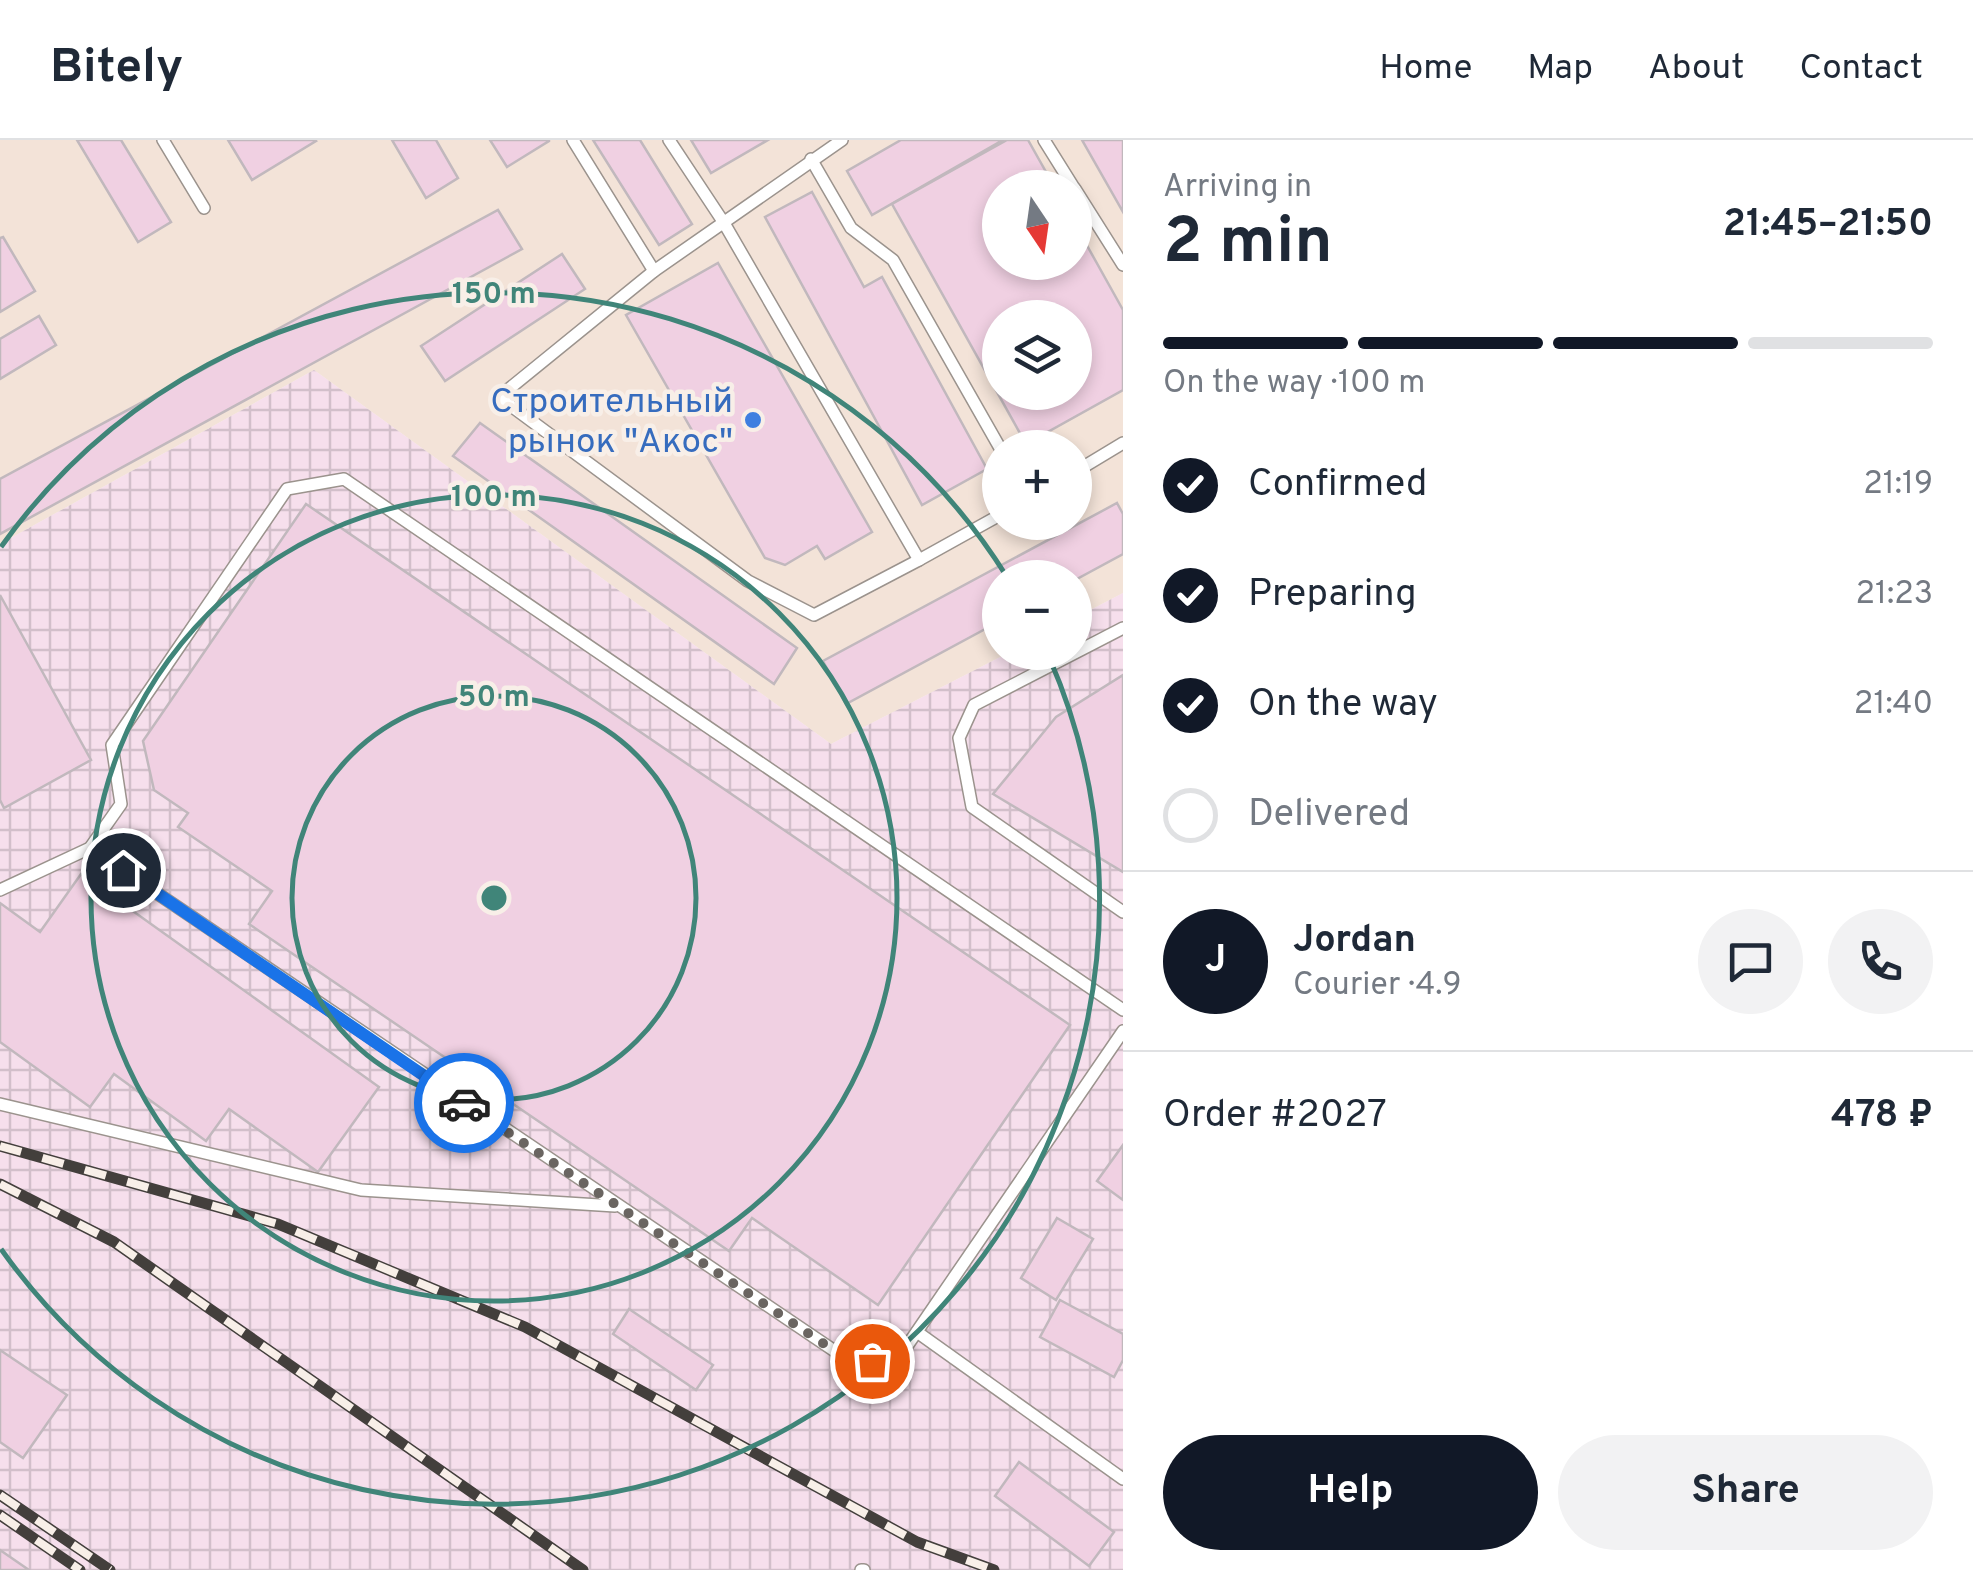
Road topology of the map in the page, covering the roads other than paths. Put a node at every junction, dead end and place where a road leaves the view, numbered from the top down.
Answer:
1 (163, 140) edge
2 (573, 140) edge
3 (668, 140) edge
4 (842, 140) edge
5 (1044, 140) edge
6 (811, 159) junction
7 (1063, 170) edge
8 (204, 208) dead end
9 (1092, 215) edge
10 (724, 222) junction
11 (1123, 264) edge
12 (654, 271) junction
13 (990, 430) edge
14 (1123, 443) edge
15 (1092, 462) edge
16 (982, 526) edge
17 (919, 560) junction
18 (1123, 628) edge
19 (90, 848) junction
20 (0, 890) edge
21 (1123, 912) edge
22 (1123, 1010) edge
23 (1123, 1031) edge
24 (0, 1104) edge
25 (615, 1206) junction
26 (917, 1332) junction
27 (1123, 1480) edge

1 - 8 lane
2 - 12 lane
3 - 10 lane
4 - 6 lane
5 - 7 lane
6 - 10 lane
6 - 13 lane
9 - 11 lane
10 - 12 lane
10 - 17 lane
12 - 17 lane
14 - 15 lane
16 - 17 lane
18 - 21 lane
19 - 20 lane
19 - 22 lane
19 - 25 lane
23 - 26 lane
24 - 25 lane
25 - 26 lane
26 - 27 lane

